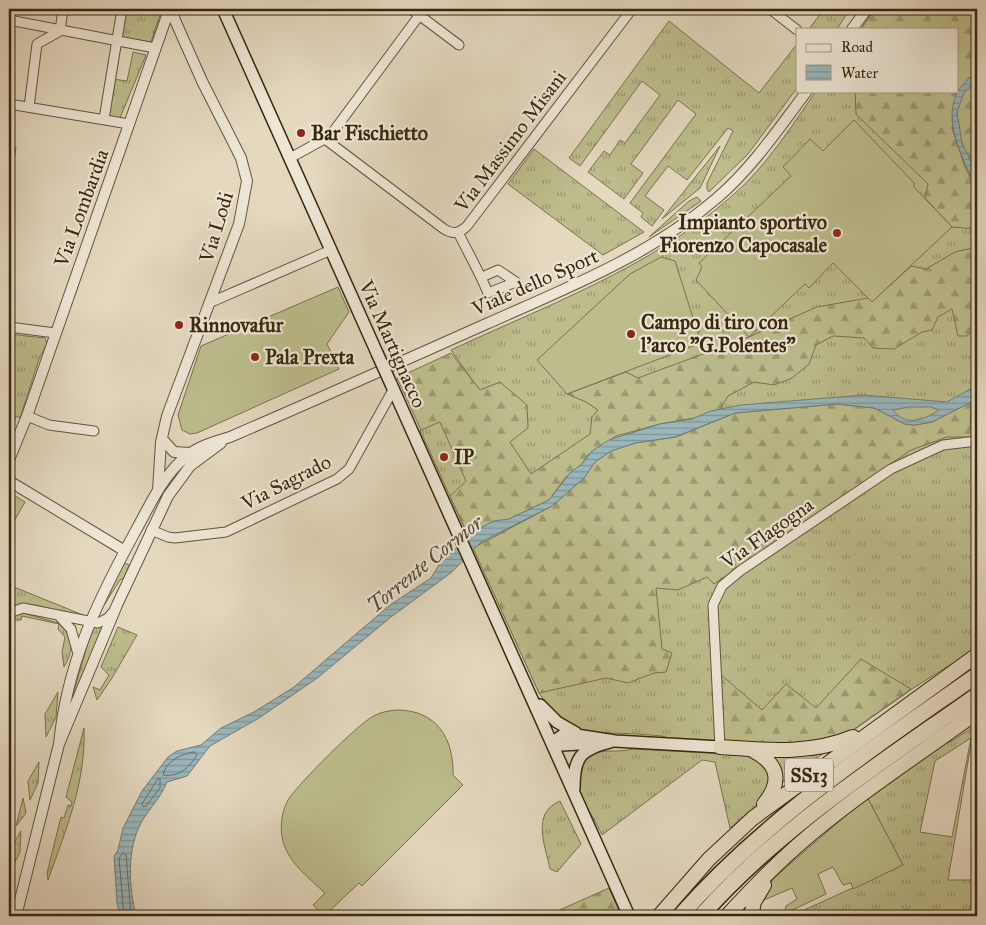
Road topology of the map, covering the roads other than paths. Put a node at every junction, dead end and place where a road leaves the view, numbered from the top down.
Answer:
1 (63, 9) edge
2 (122, 9) edge
3 (223, 9) edge
4 (411, 9) edge
5 (632, 9) edge
6 (770, 9) edge
7 (866, 9) edge
8 (170, 11) edge
9 (422, 12) edge
10 (9, 20) edge
11 (853, 28) edge
12 (796, 29) edge
13 (60, 31) junction
14 (116, 40) junction
15 (459, 45) dead end
16 (155, 48) junction
17 (806, 92) edge
18 (9, 104) edge
19 (29, 107) junction
20 (104, 119) junction
21 (129, 124) junction
22 (325, 140) junction
23 (290, 158) junction
24 (458, 232) junction
25 (331, 250) junction
26 (482, 277) dead end
27 (209, 303) junction
28 (9, 327) edge
29 (55, 333) junction
30 (392, 387) junction
31 (28, 416) junction
32 (164, 430) junction
33 (94, 431) dead end
34 (230, 437) junction
35 (164, 441) junction
36 (977, 441) edge
37 (191, 452) junction
38 (9, 460) edge
39 (168, 477) junction
40 (9, 481) edge
41 (157, 491) junction
42 (168, 496) junction
43 (151, 530) junction
44 (124, 551) junction
45 (139, 558) junction
46 (118, 605) junction
47 (9, 613) edge
48 (57, 615) junction
49 (90, 622) junction
50 (78, 654) junction
51 (977, 655) edge
52 (977, 675) edge
53 (530, 694) junction
54 (977, 695) edge
55 (977, 712) edge
56 (977, 719) edge
57 (882, 722) junction
58 (580, 735) junction
59 (942, 738) junction
60 (615, 741) junction
61 (553, 742) junction
62 (60, 744) junction
63 (720, 747) junction
64 (749, 749) junction
65 (574, 792) junction
66 (753, 818) junction
67 (795, 847) junction
68 (16, 916) edge
69 (629, 916) edge
70 (659, 916) edge
71 (680, 916) edge
72 (701, 916) edge
73 (727, 916) edge
74 (751, 916) edge

1 - 13 street
2 - 14 street
3 - 23 main road, Via Martignacco
4 - 9 street
5 - 24 street, Via Massimo Misani
6 - 12 street
7 - 11 street
8 - 16 street, Via Lombardia
8 - 27 street, Via Lodi
9 - 15 street
9 - 22 street
10 - 13 street
13 - 14 street
13 - 19 street
14 - 16 street
14 - 20 street
16 - 21 street, Via Lombardia
17 - 34 street, Viale dello Sport
18 - 19 street
19 - 20 street
20 - 21 street
21 - 29 street, Via Lombardia
22 - 23 street
22 - 24 street, Via Massimo Misani
23 - 25 main road, Via Martignacco
24 - 26 street
25 - 27 street
25 - 30 main road, Via Martignacco, bridge
27 - 32 street, Via Lodi
28 - 29 street
29 - 31 street, Via Lombardia
30 - 43 street, Via Sagrado
30 - 53 main road, Via Martignacco
31 - 33 street
31 - 38 street, Via Lombardia
32 - 35 street, Via Lodi
32 - 41 street, Via Lodi
34 - 37 street, Viale dello Sport
34 - 42 street, Viale dello Sport
35 - 37 street
35 - 39 street, Via Lodi
36 - 63 street, Via Flagogna
37 - 39 street, Viale dello Sport
39 - 41 street, Viale dello Sport
39 - 42 street, Via Lodi
40 - 44 street
41 - 44 street, Viale dello Sport
42 - 43 street, Viale dello Sport
43 - 45 street, Viale dello Sport
44 - 45 street
44 - 49 street, Viale dello Sport
45 - 46 street, Viale dello Sport
46 - 49 street
46 - 62 street, Viale dello Sport
47 - 48 street
48 - 49 street
48 - 50 street
49 - 50 street, Viale dello Sport
50 - 62 street, Viale dello Sport
51 - 57 highway, SS13
52 - 71 highway
53 - 58 main road, Via Martignacco
53 - 61 main road, Via Martignacco
54 - 72 highway
55 - 59 highway, SS13
56 - 59 highway
57 - 64 highway
57 - 66 highway, SS13
58 - 60 main road, Via Martignacco
58 - 61 main road, Via Martignacco
59 - 67 highway, SS13
60 - 61 main road, Via Martignacco
60 - 63 main road, Via Martignacco
60 - 65 main road, Via Martignacco
61 - 65 main road, Via Martignacco
62 - 68 street
63 - 64 highway
64 - 66 highway
65 - 69 main road, Via Martignacco
66 - 70 highway, SS13
67 - 73 highway, SS13
67 - 74 highway

